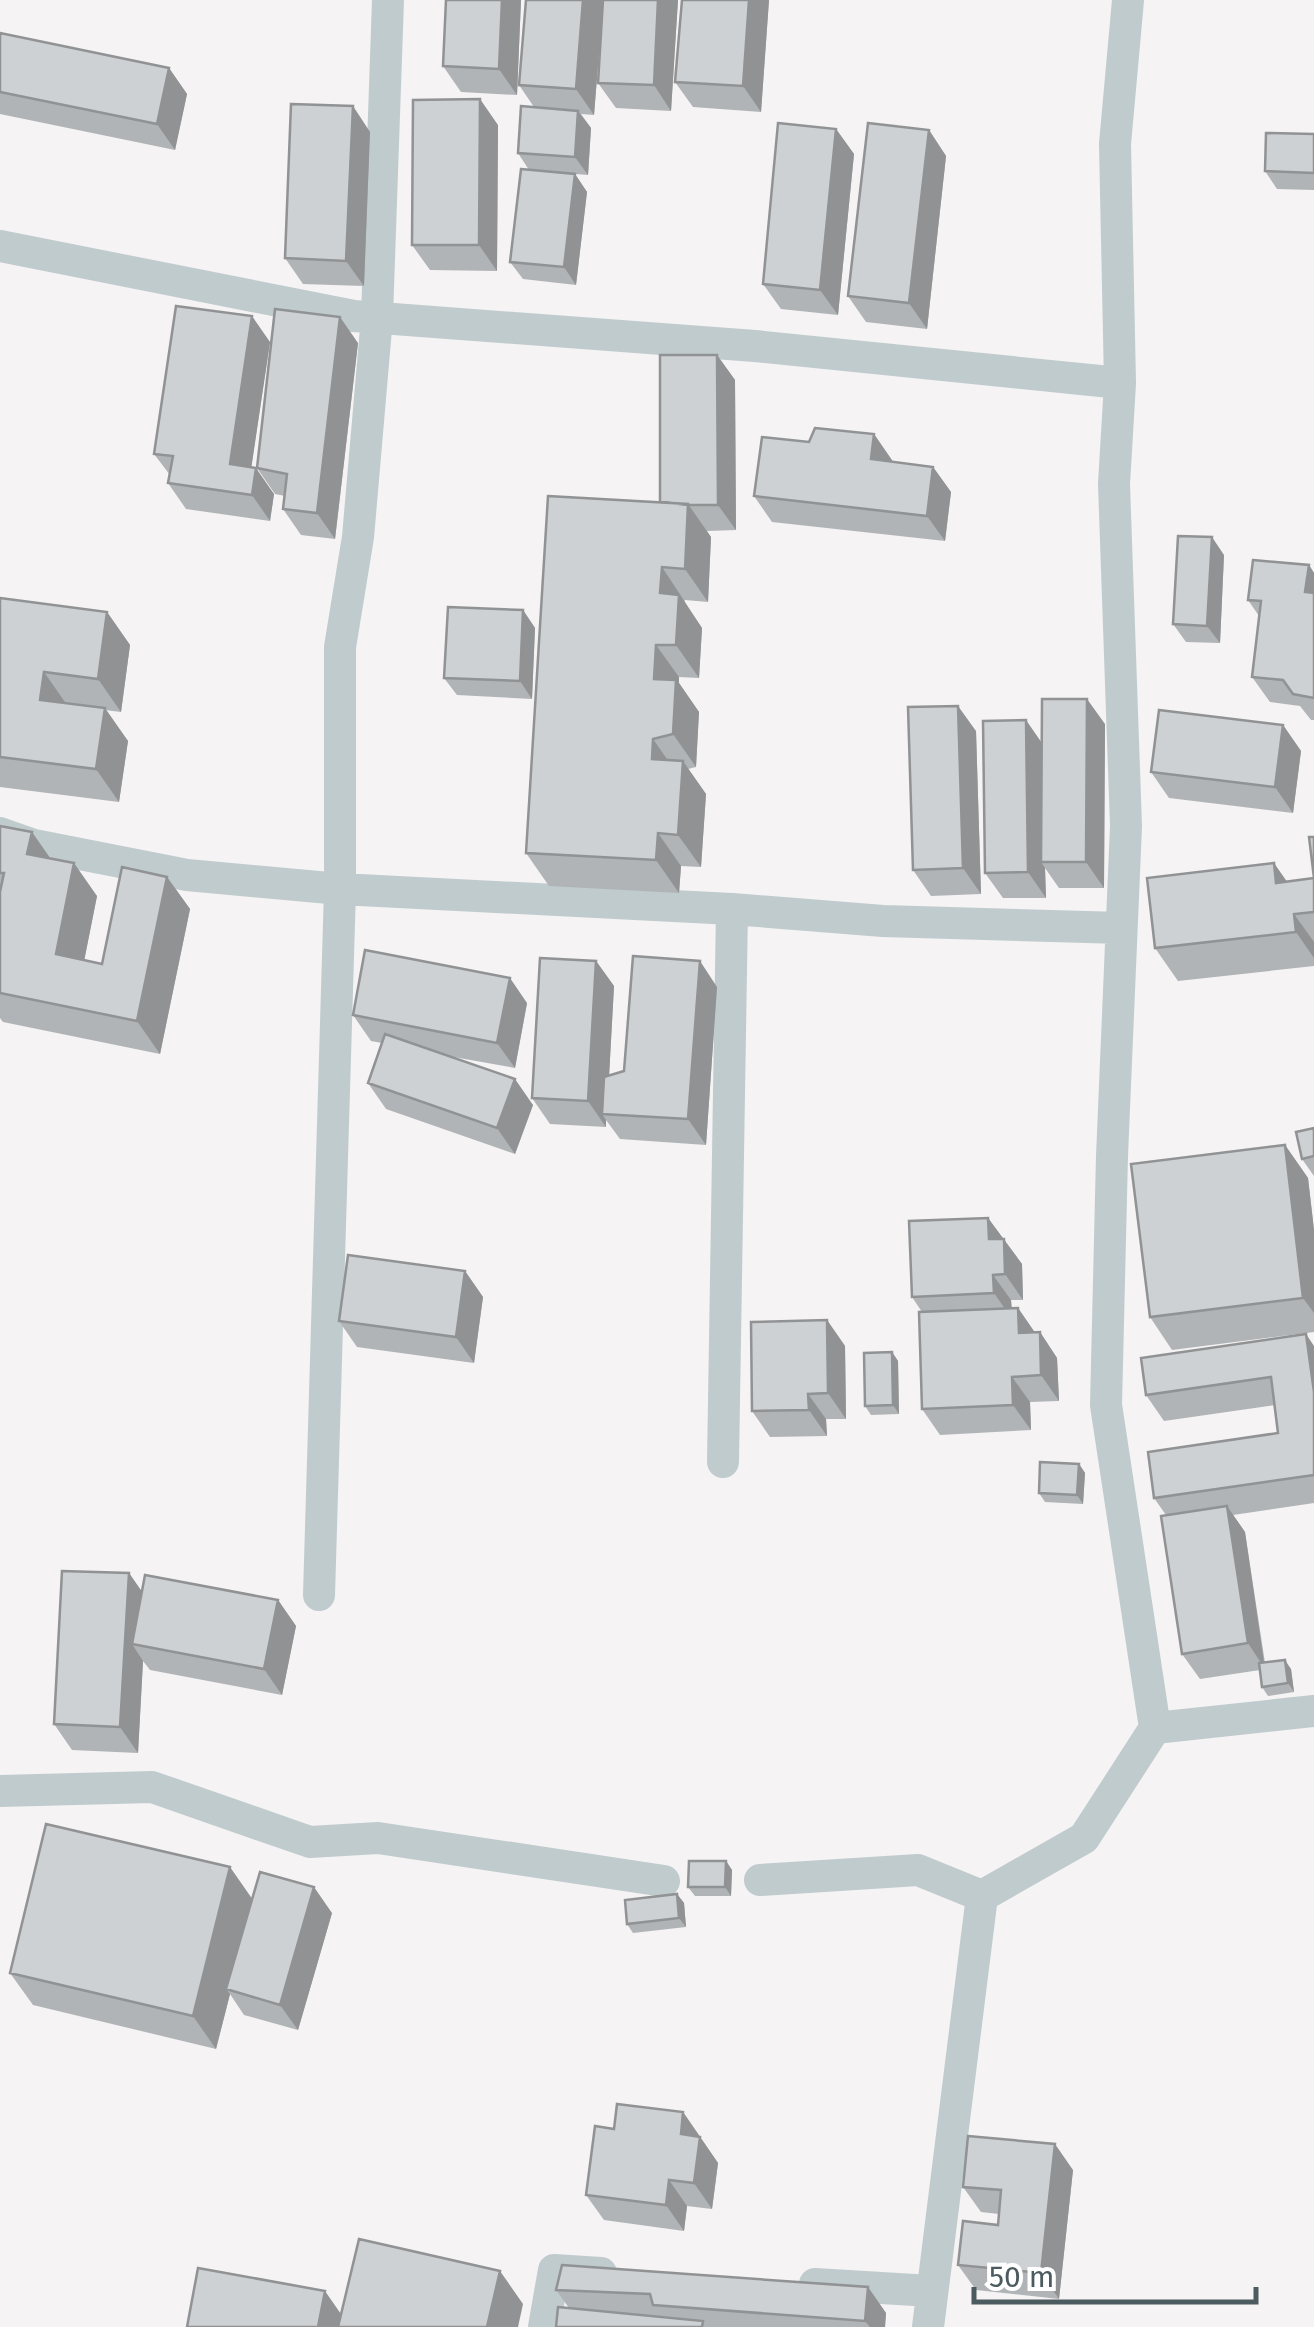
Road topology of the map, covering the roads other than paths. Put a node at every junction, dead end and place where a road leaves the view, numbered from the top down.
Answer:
1 (388, 0) edge
2 (1128, 0) edge
3 (0, 246) edge
4 (376, 318) junction
5 (1120, 384) junction
6 (0, 833) edge
7 (340, 889) junction
8 (732, 909) junction
9 (1122, 928) junction
10 (723, 1462) dead end
11 (319, 1594) dead end
12 (1314, 1711) edge
13 (1156, 1728) junction
14 (0, 1791) edge
15 (760, 1880) dead end
16 (664, 1881) dead end
17 (982, 1896) junction
18 (633, 2274) edge
19 (792, 2283) edge
20 (930, 2291) junction
21 (544, 2327) edge
22 (928, 2327) edge

1 - 4 street
2 - 5 street
3 - 4 street
4 - 5 street
4 - 7 street
5 - 9 street
6 - 7 street
7 - 8 street
7 - 11 street
8 - 9 street
8 - 10 street
9 - 13 street
12 - 13 street
13 - 17 street
14 - 16 street
15 - 17 street
17 - 20 street
18 - 21 street
19 - 20 street
20 - 22 street

